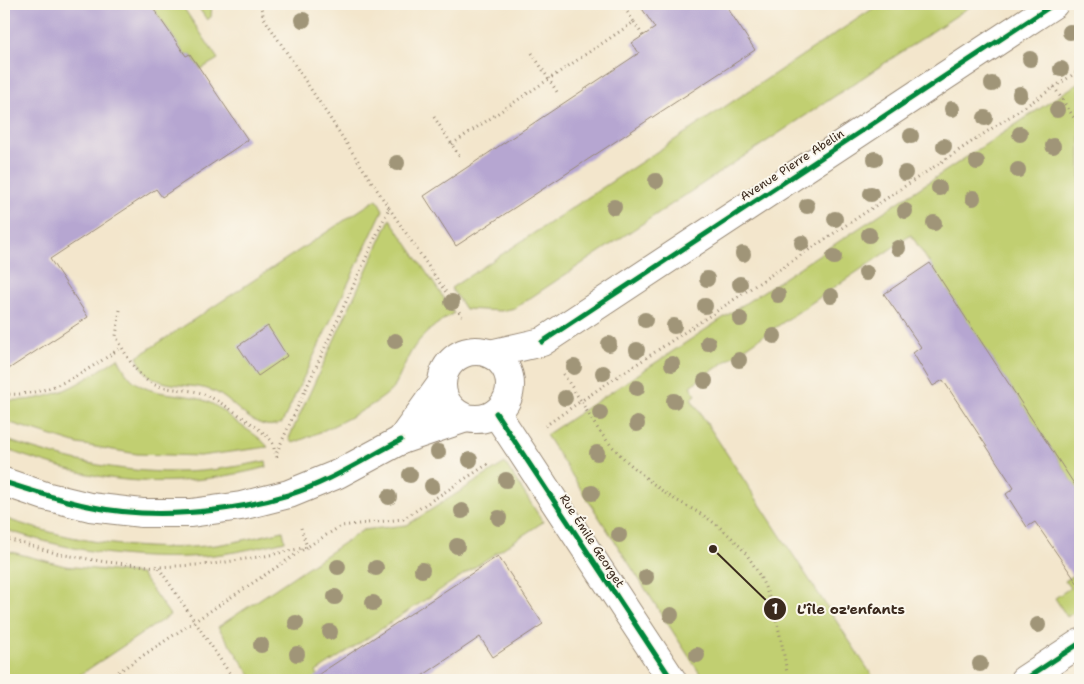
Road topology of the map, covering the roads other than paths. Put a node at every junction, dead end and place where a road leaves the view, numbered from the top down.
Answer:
1 (1054, 4) edge
2 (542, 342) junction
3 (490, 354) junction
4 (442, 383) junction
5 (503, 402) junction
6 (466, 418) junction
7 (401, 440) junction
8 (4, 482) edge
9 (1080, 643) edge
10 (672, 680) edge
11 (1024, 680) edge

1 - 2 main road, Avenue Pierre Abelin
2 - 3 main road, Avenue Pierre Abelin
2 - 5 main road, Avenue Pierre Abelin
3 - 4 main road
3 - 5 main road
4 - 6 main road
4 - 7 main road
5 - 6 main road
5 - 10 main road, Rue Émile Georget
6 - 7 main road
7 - 8 main road
9 - 11 main road

